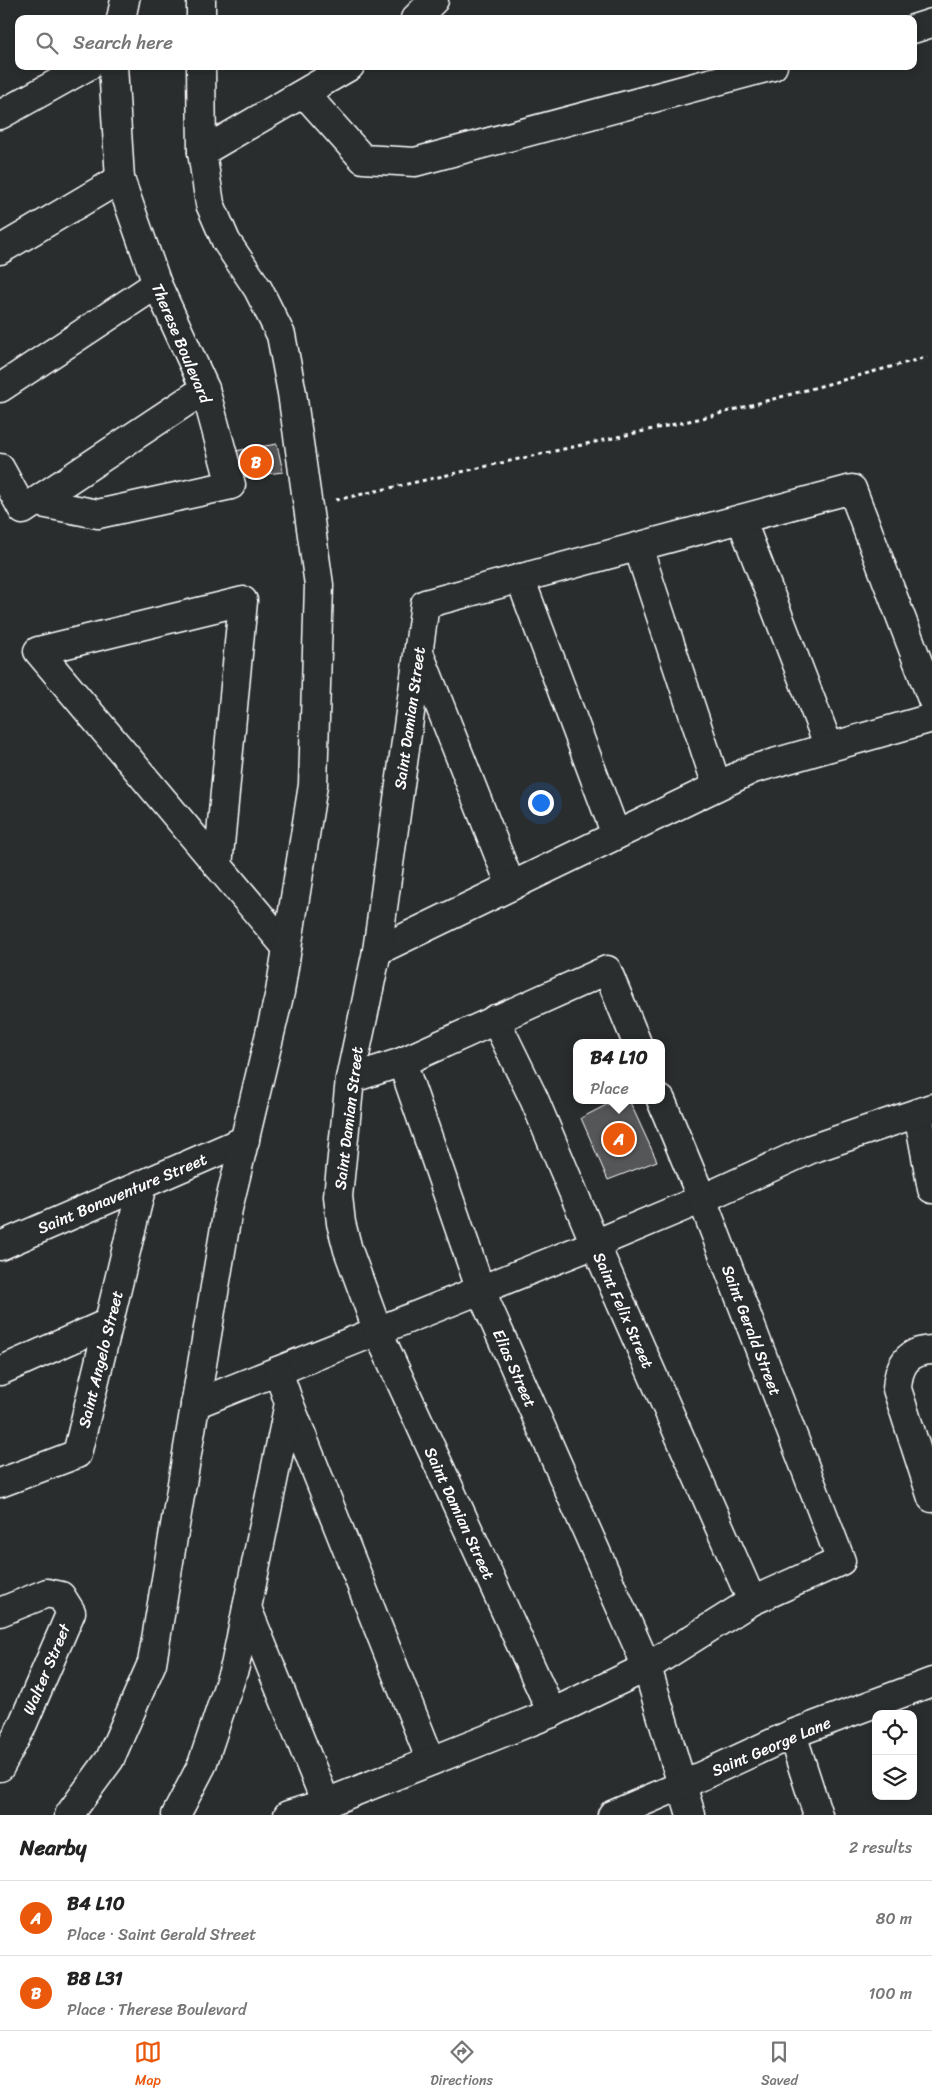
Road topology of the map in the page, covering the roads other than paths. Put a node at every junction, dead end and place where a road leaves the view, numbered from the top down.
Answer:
1 (125, 0) edge
2 (202, 0) edge
3 (434, 0) edge
4 (122, 15) edge
5 (201, 15) edge
6 (419, 15) edge
7 (932, 24) edge
8 (917, 27) edge
9 (81, 70) edge
10 (113, 70) edge
11 (202, 70) edge
12 (344, 70) edge
13 (758, 70) edge
14 (305, 94) junction
15 (0, 115) edge
16 (202, 152) junction
17 (120, 179) junction
18 (0, 250) edge
19 (157, 284) junction
20 (0, 388) edge
21 (205, 389) junction
22 (0, 468) edge
23 (36, 502) junction
24 (741, 519) junction
25 (638, 547) junction
26 (520, 578) junction
27 (418, 652) junction
28 (932, 698) edge
29 (932, 718) edge
30 (829, 747) junction
31 (717, 786) junction
32 (616, 835) junction
33 (218, 866) junction
34 (511, 886) junction
35 (287, 948) junction
36 (377, 950) junction
37 (496, 1019) junction
38 (635, 1039) edge
39 (402, 1062) junction
40 (350, 1079) junction
41 (663, 1104) edge
42 (925, 1111) edge
43 (245, 1140) junction
44 (142, 1185) junction
45 (932, 1189) edge
46 (702, 1199) junction
47 (595, 1244) junction
48 (0, 1246) edge
49 (481, 1291) junction
50 (108, 1323) junction
51 (378, 1332) junction
52 (932, 1350) edge
53 (0, 1371) edge
54 (278, 1371) junction
55 (289, 1403) junction
56 (195, 1404) junction
57 (0, 1483) edge
58 (932, 1498) edge
59 (752, 1601) junction
60 (247, 1608) junction
61 (0, 1612) edge
62 (647, 1666) junction
63 (932, 1682) edge
64 (552, 1714) junction
65 (10, 1732) edge
66 (792, 1734) junction
67 (431, 1761) junction
68 (0, 1767) edge
69 (682, 1785) junction
70 (326, 1803) junction
71 (69, 1815) edge
72 (176, 1815) edge
73 (288, 1815) edge
74 (612, 1815) edge
75 (691, 1815) edge
76 (818, 1815) edge

1 - 4 street
2 - 5 street
3 - 6 street
7 - 8 street
9 - 15 street
10 - 17 street, Therese Boulevard
11 - 16 street
12 - 14 street
13 - 14 street
14 - 16 street
16 - 35 street
17 - 18 street
17 - 19 street, Therese Boulevard
19 - 20 street
19 - 21 street, Therese Boulevard
21 - 23 street
21 - 23 street, Therese Boulevard
22 - 23 street
24 - 25 street
24 - 28 street
24 - 30 street
25 - 26 street
25 - 31 street
26 - 27 street, Saint Damian Street
26 - 32 street
27 - 34 street
27 - 36 street, Saint Damian Street
29 - 30 street
30 - 31 street
31 - 32 street
32 - 34 street
33 - 33 street
33 - 35 street
34 - 36 street
35 - 43 street
36 - 40 street, Saint Damian Street
37 - 38 street
37 - 39 street
37 - 47 street, Saint Felix Street
39 - 40 street
39 - 49 street, Elias Street
40 - 51 street, Saint Damian Street
41 - 46 street, Saint Gerald Street
42 - 45 street
42 - 46 street
43 - 44 street, Saint Bonaventure Street
43 - 56 street
44 - 48 street, Saint Bonaventure Street
44 - 50 street, Saint Angelo Street
46 - 47 street
46 - 59 street, Saint Gerald Street
47 - 49 street
47 - 59 street, Saint Felix Street
49 - 51 street
49 - 62 street, Elias Street
50 - 53 street
50 - 57 street, Saint Angelo Street
51 - 54 street
51 - 64 street, Saint Damian Street
52 - 58 street
54 - 55 street
54 - 56 street
55 - 60 street
55 - 67 street
56 - 71 street
59 - 62 street
60 - 70 street
60 - 72 street
61 - 65 street, Walter Street
62 - 64 street
62 - 69 street, Elias Street
63 - 66 street, Saint George Lane
64 - 67 street
65 - 68 street
66 - 69 street, Saint George Lane
66 - 76 street
67 - 70 street
69 - 74 street, Saint George Lane
69 - 75 street, Elias Street
70 - 73 street

